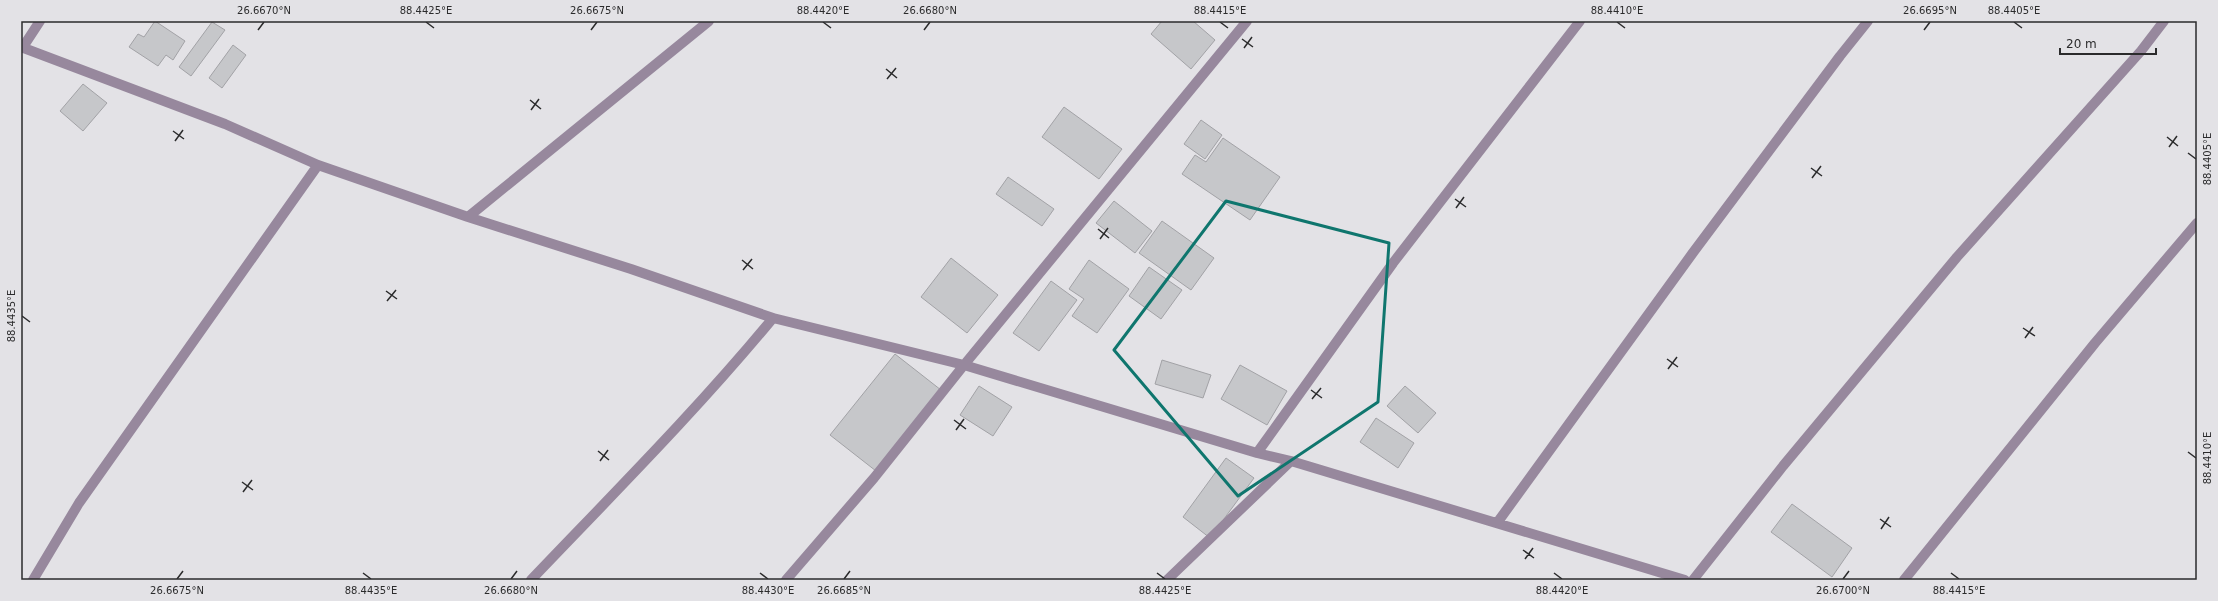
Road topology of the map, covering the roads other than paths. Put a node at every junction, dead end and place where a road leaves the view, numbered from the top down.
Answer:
1 (40, 21) edge
2 (709, 21) edge
3 (1247, 21) edge
4 (1580, 21) edge
5 (1868, 21) edge
6 (2164, 21) edge
7 (22, 47) edge
8 (318, 165) junction
9 (468, 217) junction
10 (2197, 223) edge
11 (773, 318) junction
12 (964, 365) junction
13 (1257, 453) junction
14 (1291, 461) junction
15 (1497, 523) junction
16 (33, 580) edge
17 (531, 580) edge
18 (786, 580) edge
19 (1167, 580) edge
20 (1685, 580) edge
21 (1693, 580) edge
22 (1904, 580) edge

1 - 7 street
2 - 9 street
3 - 12 street
4 - 13 street
5 - 15 street
6 - 21 street
7 - 8 street
8 - 9 street
8 - 16 street
9 - 11 street
10 - 22 street
11 - 12 street
11 - 17 street
12 - 13 street
12 - 18 street
13 - 14 street
14 - 15 street
14 - 19 street
15 - 20 street

